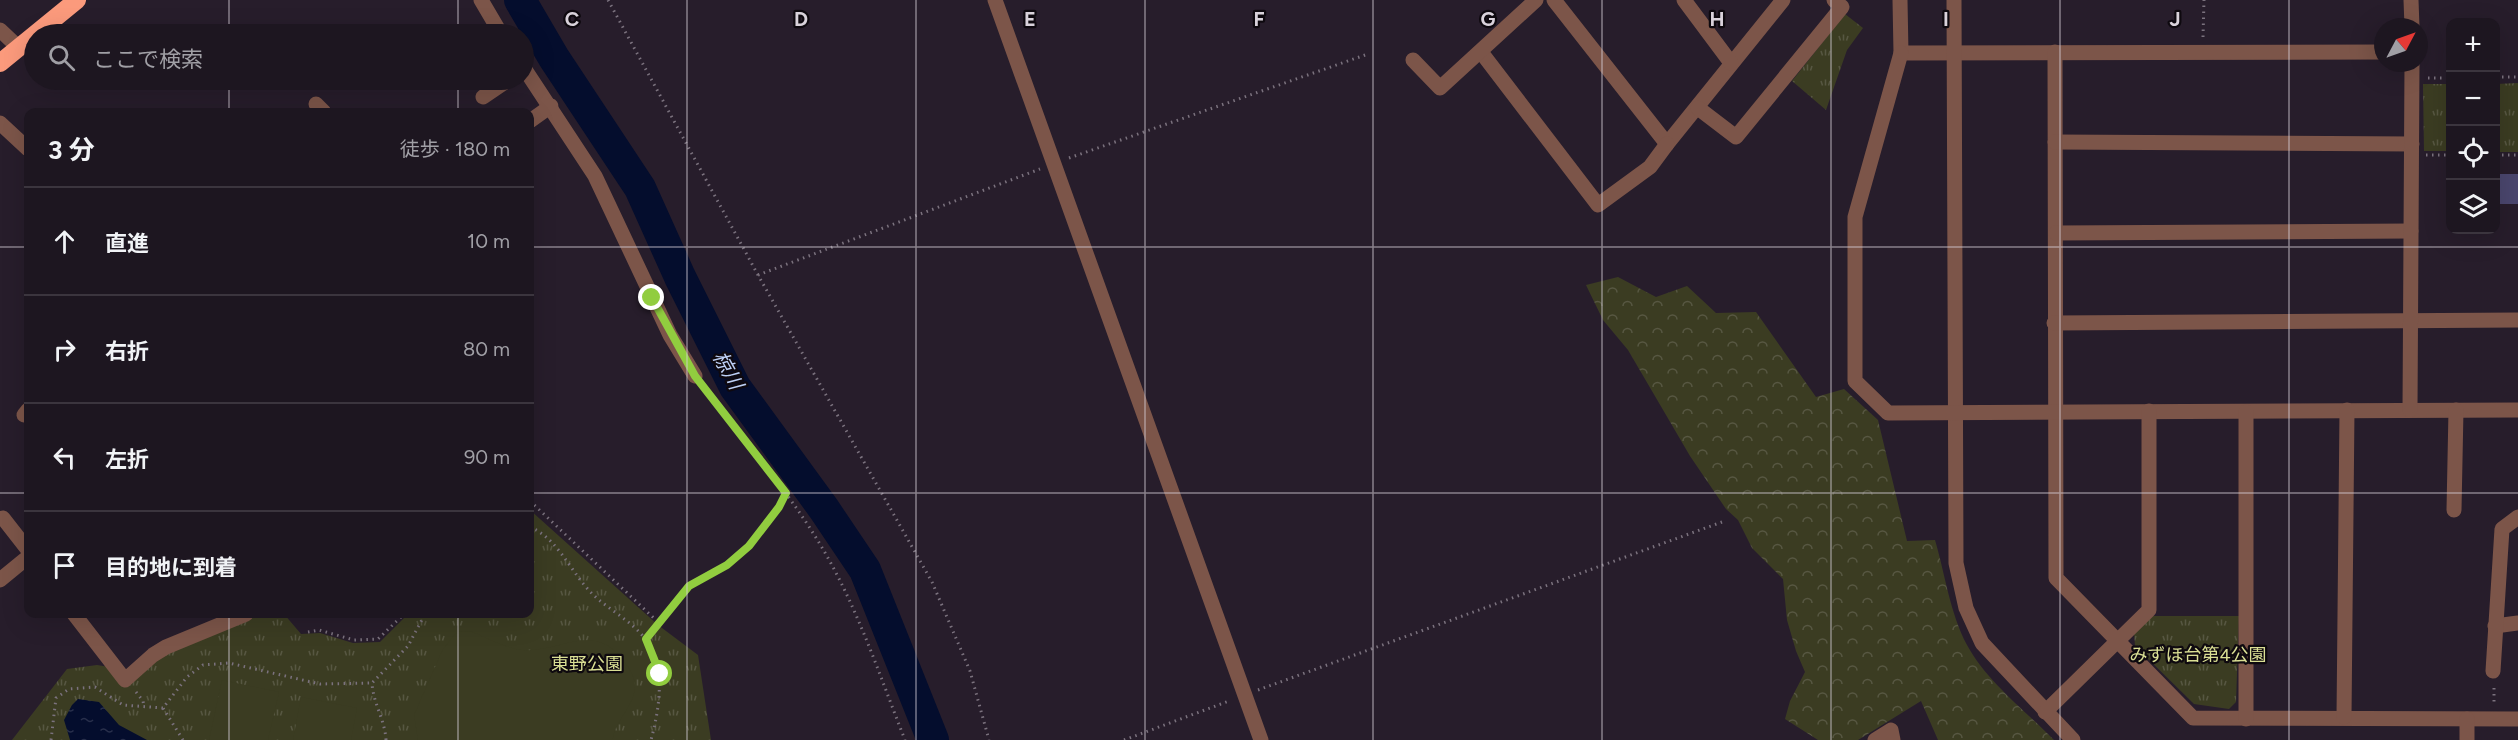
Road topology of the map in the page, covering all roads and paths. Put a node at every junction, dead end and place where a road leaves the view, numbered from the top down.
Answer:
1 (77, 0) edge
2 (481, 0) edge
3 (608, 0) edge
4 (995, 0) edge
5 (1536, 0) edge
6 (1554, 0) edge
7 (1684, 0) edge
8 (1783, 0) edge
9 (1834, 0) edge
10 (1900, 0) edge
11 (1954, 0) edge
12 (2204, 0) edge
13 (2411, 0) edge
14 (2412, 18) edge
15 (47, 24) edge
16 (494, 24) edge
17 (0, 30) edge
18 (24, 42) edge
19 (18, 47) junction
20 (1482, 52) junction
21 (1954, 52) junction
22 (2055, 52) junction
23 (2203, 52) junction
24 (2374, 52) edge
25 (1900, 53) junction
26 (1368, 54) dead end
27 (1413, 60) dead end
28 (0, 63) edge
29 (1731, 63) junction
30 (2412, 72) edge
31 (2500, 77) edge
32 (2518, 77) edge
33 (2425, 78) dead end
34 (2446, 78) edge
35 (534, 82) edge
36 (493, 90) edge
37 (483, 97) dead end
38 (551, 106) junction
39 (1698, 108) junction
40 (534, 118) edge
41 (0, 123) edge
42 (2055, 142) junction
43 (1667, 144) junction
44 (2412, 144) junction
45 (24, 145) edge
46 (2424, 155) dead end
47 (2446, 155) edge
48 (2500, 155) edge
49 (2518, 155) edge
50 (1054, 164) junction
51 (2411, 231) junction
52 (2056, 233) junction
53 (758, 275) junction
54 (2410, 321) junction
55 (2518, 321) edge
56 (2054, 323) junction
57 (695, 376) joint
58 (2347, 410) junction
59 (2410, 410) junction
60 (2456, 410) junction
61 (2518, 410) edge
62 (2149, 411) junction
63 (2246, 412) junction
64 (1956, 413) junction
65 (2055, 413) junction
66 (786, 493) junction
67 (534, 505) edge
68 (2454, 510) dead end
69 (2518, 517) edge
70 (3, 518) dead end
71 (1722, 522) dead end
72 (534, 530) edge
73 (24, 545) edge
74 (24, 560) edge
75 (0, 580) edge
76 (77, 618) edge
77 (236, 618) edge
78 (400, 618) edge
79 (423, 618) edge
80 (659, 623) junction
81 (2518, 623) edge
82 (2495, 626) junction
83 (308, 632) dead end
84 (646, 639) junction
85 (2117, 641) junction
86 (2493, 671) joint
87 (372, 682) junction
88 (1245, 695) junction
89 (163, 708) junction
90 (2045, 712) junction
91 (2344, 717) junction
92 (2246, 719) junction
93 (2467, 719) junction
94 (2494, 719) junction
95 (2518, 719) edge
96 (51, 740) edge
97 (183, 740) edge
98 (386, 740) edge
99 (651, 740) edge
100 (905, 740) edge
101 (989, 740) edge
102 (1124, 740) edge
103 (1261, 740) edge
104 (1875, 740) edge
105 (1893, 740) edge
106 (2073, 740) edge
107 (2467, 740) edge

1 - 15 highway
2 - 16 street
3 - 53 path
4 - 50 street
5 - 20 street
6 - 43 street
7 - 29 street
8 - 29 street
9 - 39 street
10 - 25 street
11 - 21 street
12 - 23 path
13 - 14 street
17 - 19 street
18 - 19 highway
19 - 28 highway
20 - 27 street
20 - 43 street
21 - 22 street
21 - 25 street
21 - 64 street
22 - 23 street
22 - 42 street
23 - 24 street
25 - 64 street
26 - 50 path
29 - 39 street
30 - 44 street
31 - 32 path
33 - 34 path
35 - 38 street
36 - 37 street
38 - 40 street
38 - 57 street
39 - 43 street
41 - 45 street
42 - 44 street
42 - 52 street
44 - 51 street
46 - 47 path
48 - 49 path
50 - 53 path
50 - 88 street
51 - 52 street
51 - 54 street
52 - 56 street
53 - 101 path
54 - 55 street
54 - 56 street
54 - 59 street
56 - 65 street
57 - 66 path
58 - 59 street
58 - 63 street
58 - 91 street
59 - 60 street
60 - 61 street
60 - 68 street
62 - 63 street
62 - 65 street
62 - 85 street
63 - 92 street
64 - 65 street
64 - 90 street
65 - 85 street
66 - 80 path
66 - 100 path
67 - 80 path
69 - 82 street
70 - 73 street
71 - 88 path
72 - 84 path
74 - 75 street
76 - 77 street
78 - 83 path
79 - 87 path
80 - 84 path
81 - 82 street
82 - 86 street
84 - 99 path
85 - 90 street
85 - 92 street
86 - 94 path
87 - 89 path
87 - 98 path
88 - 102 path
88 - 103 street
89 - 96 path
89 - 97 path
90 - 106 street
91 - 92 street
91 - 93 street
93 - 94 street
93 - 107 street
94 - 95 street
104 - 105 street

